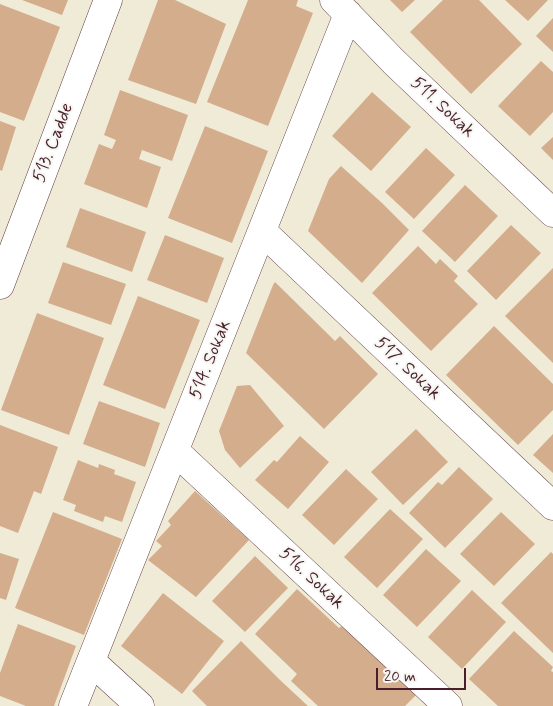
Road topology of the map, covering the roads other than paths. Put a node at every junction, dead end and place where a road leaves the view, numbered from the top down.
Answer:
1 (108, 0) edge
2 (341, 7) edge
3 (553, 213) edge
4 (262, 231) junction
5 (0, 285) edge
6 (175, 451) junction
7 (553, 506) edge
8 (91, 661) junction
9 (73, 706) edge
10 (140, 706) edge
11 (448, 706) edge

1 - 5 street, 513. Cadde
2 - 3 street, 511. Sokak
2 - 4 street, 514. Sokak
4 - 6 street, 514. Sokak
4 - 7 street, 517. Sokak
6 - 8 street, 514. Sokak
6 - 11 street, 516. Sokak
8 - 9 street, 514. Sokak
8 - 10 street

